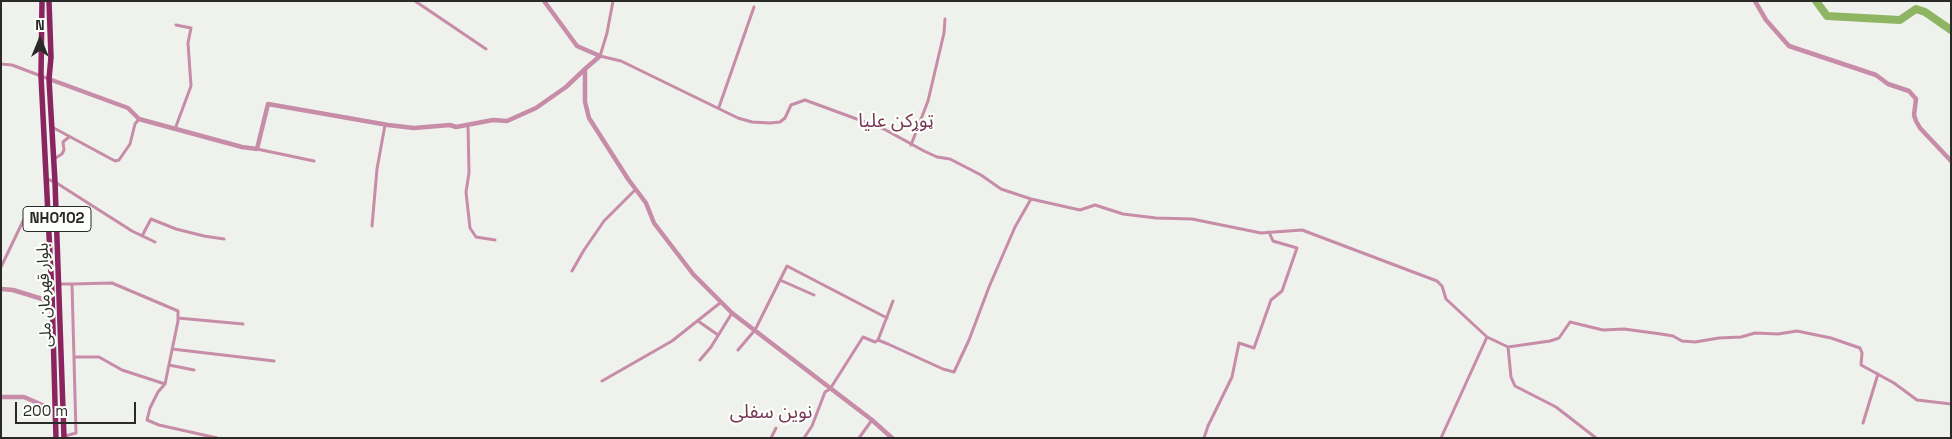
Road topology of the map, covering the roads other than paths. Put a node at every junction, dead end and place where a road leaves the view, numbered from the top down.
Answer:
1 (42, 1) edge
2 (49, 1) edge
3 (415, 1) edge
4 (544, 1) edge
5 (613, 1) edge
6 (1755, 1) edge
7 (754, 7) dead end
8 (945, 19) dead end
9 (176, 25) dead end
10 (486, 50) dead end
11 (600, 56) junction
12 (1, 64) edge
13 (585, 70) junction
14 (41, 76) junction
15 (49, 79) junction
16 (719, 108) junction
17 (139, 119) junction
18 (385, 124) junction
19 (468, 125) junction
20 (52, 128) junction
21 (175, 130) junction
22 (70, 137) junction
23 (911, 145) junction
24 (257, 149) junction
25 (54, 159) junction
26 (1951, 160) edge
27 (314, 161) dead end
28 (46, 179) junction
29 (55, 182) junction
30 (636, 189) junction
31 (1031, 199) junction
32 (372, 226) dead end
33 (49, 227) junction
34 (1269, 232) junction
35 (142, 236) junction
36 (224, 239) dead end
37 (495, 240) dead end
38 (155, 242) dead end
39 (1, 267) edge
40 (572, 270) dead end
41 (780, 280) junction
42 (59, 284) junction
43 (72, 284) junction
44 (1, 289) edge
45 (814, 295) dead end
46 (893, 301) dead end
47 (52, 302) junction
48 (720, 303) junction
49 (732, 313) junction
50 (178, 318) junction
51 (887, 318) junction
52 (698, 322) junction
53 (243, 324) dead end
54 (755, 330) junction
55 (718, 335) junction
56 (1487, 337) junction
57 (878, 340) junction
58 (1508, 347) junction
59 (172, 349) junction
60 (738, 350) dead end
61 (74, 357) junction
62 (700, 360) dead end
63 (274, 361) dead end
64 (169, 365) junction
65 (194, 370) dead end
66 (1878, 373) junction
67 (602, 381) dead end
68 (165, 384) junction
69 (830, 389) junction
70 (1, 397) edge
71 (1951, 404) edge
72 (56, 411) junction
73 (872, 420) junction
74 (1863, 423) dead end
75 (776, 428) dead end
76 (64, 437) edge
77 (56, 438) edge
78 (217, 438) edge
79 (771, 438) edge
80 (804, 438) edge
81 (859, 438) edge
82 (892, 438) edge
83 (1204, 438) edge
84 (1441, 438) edge
85 (1596, 438) edge

1 - 14 highway, بلوار قهرمان ملی / NH0102
2 - 15 highway, بلوار قهرمان ملی / NH0102
3 - 10 street
4 - 11 street
5 - 11 street
6 - 26 street
7 - 16 street
8 - 23 street
9 - 21 street
11 - 13 street
11 - 16 street
12 - 14 street
13 - 19 street
13 - 30 street
14 - 15 street
14 - 28 highway, بلوار قهرمان ملی / NH0102
15 - 17 street
15 - 20 highway, بلوار قهرمان ملی / NH0102
16 - 23 street
17 - 21 street
17 - 22 street
18 - 19 street
18 - 24 street
18 - 32 street
19 - 37 street
20 - 22 street
20 - 25 highway, بلوار قهرمان ملی / NH0102
21 - 24 street
22 - 25 street
23 - 31 street
24 - 27 street
25 - 29 highway, بلوار قهرمان ملی / NH0102
28 - 29 street
28 - 33 highway, بلوار قهرمان ملی / NH0102
29 - 35 street
29 - 42 highway, بلوار قهرمان ملی / NH0102
30 - 40 street
30 - 48 street
31 - 34 street
31 - 57 street
33 - 39 street
33 - 47 highway, بلوار قهرمان ملی / NH0102
34 - 56 street
34 - 83 street
35 - 36 street
35 - 38 street
41 - 45 street
41 - 51 street
41 - 54 street
42 - 43 street
42 - 76 highway, بلوار قهرمان ملی / NH0102
43 - 50 street
43 - 61 street
44 - 47 street
46 - 51 street
47 - 72 highway, بلوار قهرمان ملی / NH0102
48 - 49 street
48 - 52 street
49 - 54 street
49 - 55 street
50 - 53 street
50 - 59 street
51 - 57 street
52 - 55 street
52 - 67 street
54 - 60 street
54 - 69 street
55 - 62 street
56 - 58 street
56 - 84 street
57 - 69 street
58 - 66 street
58 - 85 street
59 - 63 street
59 - 64 street
61 - 68 street
61 - 76 street
64 - 65 street
64 - 68 street
66 - 71 street
66 - 74 street
68 - 78 street
69 - 73 street
69 - 80 street
70 - 72 street
72 - 77 highway, بلوار قهرمان ملی / NH0102
73 - 81 street
73 - 82 street
75 - 79 street

